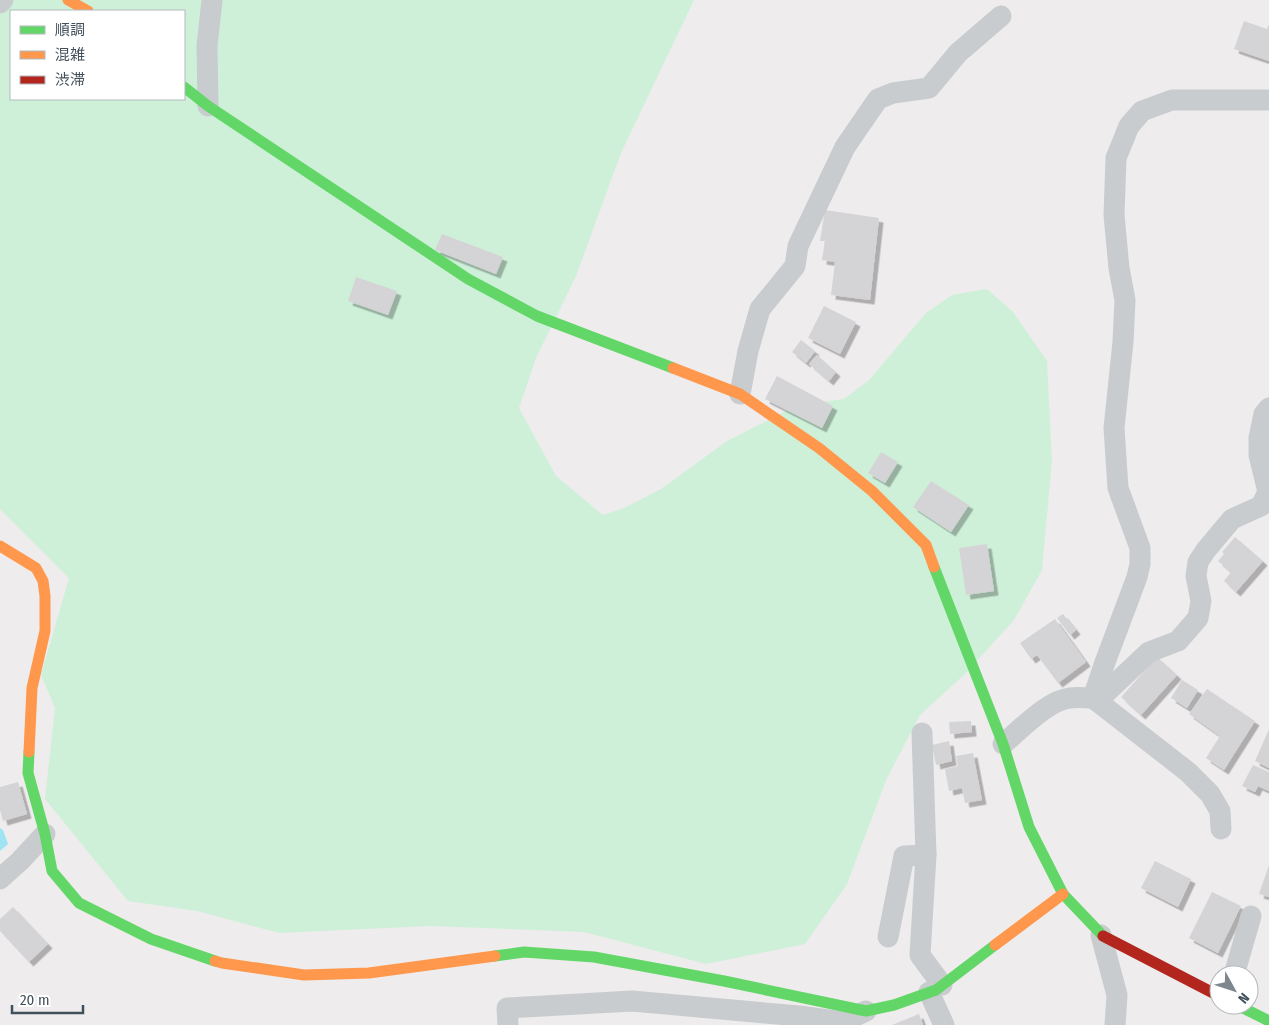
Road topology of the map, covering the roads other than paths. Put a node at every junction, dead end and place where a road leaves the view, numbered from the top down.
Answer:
1 (3, 0) edge
2 (68, 0) edge
3 (212, 0) edge
4 (0, 3) edge
5 (86, 10) edge
6 (1001, 16) dead end
7 (185, 88) edge
8 (1269, 100) edge
9 (208, 106) junction
10 (740, 394) junction
11 (1269, 408) edge
12 (0, 546) edge
13 (1095, 700) junction
14 (922, 733) dead end
15 (1003, 744) junction
16 (1221, 828) dead end
17 (45, 834) junction
18 (926, 855) junction
19 (0, 879) edge
20 (1063, 894) junction
21 (1251, 916) dead end
22 (1101, 936) junction
23 (888, 937) dead end
24 (1237, 965) edge
25 (935, 989) junction
26 (1209, 991) edge
27 (866, 1011) junction
28 (1257, 1015) edge
29 (714, 1016) edge
30 (1269, 1021) edge
31 (508, 1025) edge
32 (944, 1025) edge
33 (1115, 1025) edge

1 - 4 street
2 - 5 street
3 - 9 street
6 - 10 street
7 - 9 street
8 - 13 street
9 - 10 street
10 - 15 street
11 - 13 street
12 - 17 street
13 - 15 street
13 - 16 street
14 - 18 street
15 - 20 street
17 - 19 street
17 - 27 street
18 - 23 street
18 - 25 street
20 - 22 street
20 - 25 street
21 - 24 street
22 - 26 street
22 - 33 street
25 - 27 street
25 - 32 street
27 - 29 street
28 - 30 street
29 - 31 street

